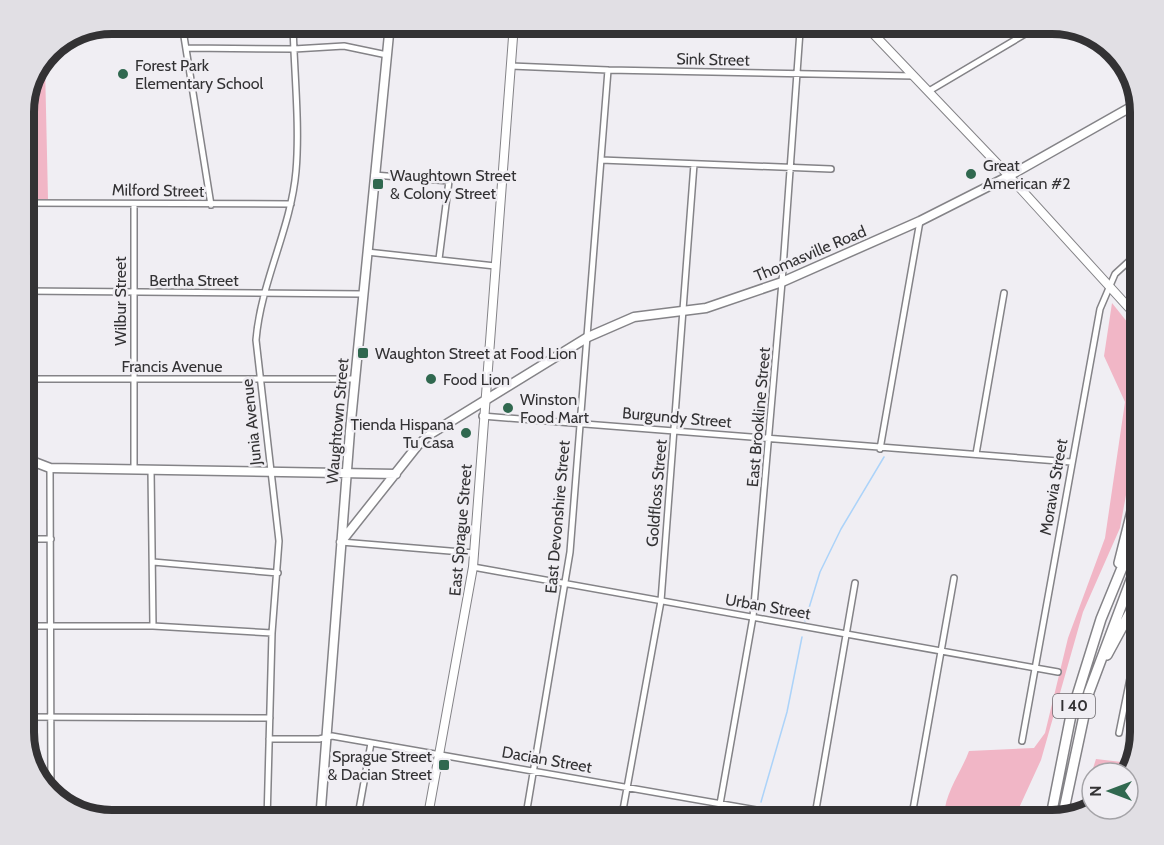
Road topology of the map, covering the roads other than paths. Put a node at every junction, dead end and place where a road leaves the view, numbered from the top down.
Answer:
1 (184, 35) edge
2 (293, 35) edge
3 (389, 35) edge
4 (513, 35) edge
5 (800, 35) edge
6 (875, 35) edge
7 (1023, 35) edge
8 (186, 48) junction
9 (294, 49) junction
10 (387, 55) junction
11 (511, 66) junction
12 (608, 70) junction
13 (797, 74) junction
14 (914, 76) junction
15 (929, 91) junction
16 (1130, 108) edge
17 (601, 160) junction
18 (694, 164) junction
19 (790, 167) junction
20 (831, 169) dead end
21 (375, 175) junction
22 (1009, 176) junction
23 (35, 203) edge
24 (291, 204) junction
25 (134, 205) junction
26 (211, 205) junction
27 (920, 221) junction
28 (367, 252) junction
29 (439, 259) junction
30 (1130, 260) edge
31 (495, 266) junction
32 (782, 282) junction
33 (1109, 285) junction
34 (35, 291) edge
35 (133, 293) junction
36 (264, 293) junction
37 (1004, 293) dead end
38 (363, 294) junction
39 (1130, 309) edge
40 (684, 310) junction
41 (588, 337) junction
42 (35, 379) edge
43 (356, 379) junction
44 (134, 380) junction
45 (260, 380) junction
46 (484, 400) junction
47 (483, 417) junction
48 (579, 423) junction
49 (674, 431) junction
50 (770, 438) junction
51 (880, 449) junction
52 (976, 454) junction
53 (35, 462) edge
54 (1071, 462) junction
55 (51, 468) junction
56 (134, 469) junction
57 (151, 470) junction
58 (270, 470) junction
59 (346, 472) junction
60 (396, 474) junction
61 (1130, 519) edge
62 (35, 539) edge
63 (51, 539) junction
64 (341, 542) junction
65 (1130, 548) edge
66 (474, 553) junction
67 (153, 562) junction
68 (472, 567) junction
69 (278, 573) junction
70 (954, 578) dead end
71 (1130, 583) edge
72 (566, 584) junction
73 (855, 584) dead end
74 (1111, 595) junction
75 (661, 601) junction
76 (1130, 611) edge
77 (753, 617) junction
78 (35, 626) edge
79 (51, 626) junction
80 (153, 626) junction
81 (272, 633) junction
82 (846, 634) junction
83 (942, 651) junction
84 (1036, 668) junction
85 (1058, 672) dead end
86 (1130, 679) edge
87 (1089, 692) junction
88 (35, 717) edge
89 (51, 717) junction
90 (270, 718) junction
91 (1119, 733) dead end
92 (326, 737) junction
93 (269, 739) junction
94 (1022, 741) dead end
95 (371, 742) junction
96 (439, 755) junction
97 (534, 770) junction
98 (51, 780) edge
99 (627, 787) junction
100 (720, 804) junction
101 (267, 810) edge
102 (321, 810) edge
103 (359, 810) edge
104 (429, 810) edge
105 (527, 810) edge
106 (623, 810) edge
107 (754, 810) edge
108 (818, 810) edge
109 (913, 810) edge
110 (1052, 810) edge
111 (1064, 810) edge

1 - 8 street
2 - 9 street, Junia Avenue
3 - 10 main road, Waughtown Street
4 - 11 street, East Sprague Street
5 - 13 street, East Brookline Street
6 - 14 street
7 - 15 street
8 - 9 street
8 - 26 street
9 - 10 street
9 - 24 street, Junia Avenue
10 - 21 main road, Waughtown Street
11 - 12 street, Sink Street
11 - 31 street, East Sprague Street
12 - 13 street, Sink Street
12 - 17 street, East Devonshire Street
13 - 14 street, Sink Street
13 - 19 street, East Brookline Street
14 - 15 street
15 - 22 street
16 - 22 main road, Thomasville Road
17 - 18 street
17 - 41 street, East Devonshire Street
18 - 19 street
18 - 40 street, Goldfloss Street
19 - 20 street
19 - 32 street, East Brookline Street
21 - 28 main road, Waughtown Street
21 - 29 street
22 - 27 main road, Thomasville Road
22 - 33 street
23 - 25 street, Milford Street
24 - 26 street, Milford Street
24 - 36 street, Junia Avenue
25 - 26 street, Milford Street
25 - 35 street, Wilbur Street
27 - 32 main road, Thomasville Road
27 - 51 street
28 - 29 street
28 - 38 main road, Waughtown Street
29 - 31 street
30 - 33 street, Moravia Street
31 - 46 street, East Sprague Street
32 - 40 main road, Thomasville Road
32 - 50 street, East Brookline Street
33 - 39 street
33 - 54 street, Moravia Street
34 - 35 street, Bertha Street
35 - 36 street, Bertha Street
35 - 44 street, Wilbur Street
36 - 38 street, Bertha Street
36 - 45 street, Junia Avenue
37 - 52 street
38 - 43 main road, Waughtown Street
40 - 41 main road, Thomasville Road
40 - 49 street, Goldfloss Street
41 - 46 main road, Thomasville Road
41 - 48 street, East Devonshire Street
42 - 44 street, Francis Avenue
43 - 45 street, Francis Avenue
43 - 59 main road, Waughtown Street
44 - 45 street, Francis Avenue
44 - 56 street, Wilbur Street
45 - 58 street, Junia Avenue
46 - 47 street, East Sprague Street
46 - 60 main road, Thomasville Road
47 - 48 street, Burgundy Street
47 - 66 street, East Sprague Street
48 - 49 street, Burgundy Street
48 - 72 street, East Devonshire Street
49 - 50 street, Burgundy Street
49 - 75 street, Goldfloss Street
50 - 51 street, Burgundy Street
50 - 77 street, East Brookline Street
51 - 52 street, Burgundy Street
52 - 54 street, Burgundy Street
53 - 55 main road
54 - 84 street, Moravia Street
55 - 56 main road
55 - 63 street
56 - 57 main road
57 - 58 main road
57 - 67 street
58 - 59 main road
58 - 69 street, Junia Avenue
59 - 60 main road
59 - 64 main road, Waughtown Street
60 - 64 main road, Thomasville Road
61 - 74 highway
62 - 63 street
63 - 79 street
64 - 66 street
64 - 92 main road, Waughtown Street
65 - 74 highway, I 40
66 - 68 street, East Sprague Street
67 - 69 street
67 - 80 street
68 - 72 street, Urban Street
68 - 96 street, East Sprague Street
69 - 81 street, Junia Avenue
70 - 83 street
71 - 87 highway, I 40
72 - 75 street, Urban Street
72 - 97 street, East Devonshire Street
73 - 82 street
74 - 110 highway, I 40
75 - 77 street, Urban Street
75 - 99 street, Goldfloss Street
76 - 87 highway
77 - 82 street, Urban Street
77 - 100 street, East Brookline Street
78 - 79 street
79 - 80 street
79 - 89 street
80 - 81 street
81 - 90 street, Junia Avenue
82 - 83 street, Urban Street
82 - 108 street
83 - 84 street, Urban Street
83 - 109 street
84 - 85 street, Urban Street
84 - 94 street, Moravia Street
86 - 91 street
87 - 111 highway, I 40
88 - 89 street
89 - 90 street
89 - 98 street
90 - 93 street, Junia Avenue
92 - 93 street, Dacian Street
92 - 95 street, Dacian Street
92 - 102 main road, Waughtown Street
93 - 101 street, Junia Avenue
95 - 96 street, Dacian Street
95 - 103 street
96 - 97 street, Dacian Street
96 - 104 street, East Sprague Street
97 - 99 street, Dacian Street
97 - 105 street, East Devonshire Street
99 - 100 street, Dacian Street
99 - 106 street, Goldfloss Street
100 - 107 street, Dacian Street

